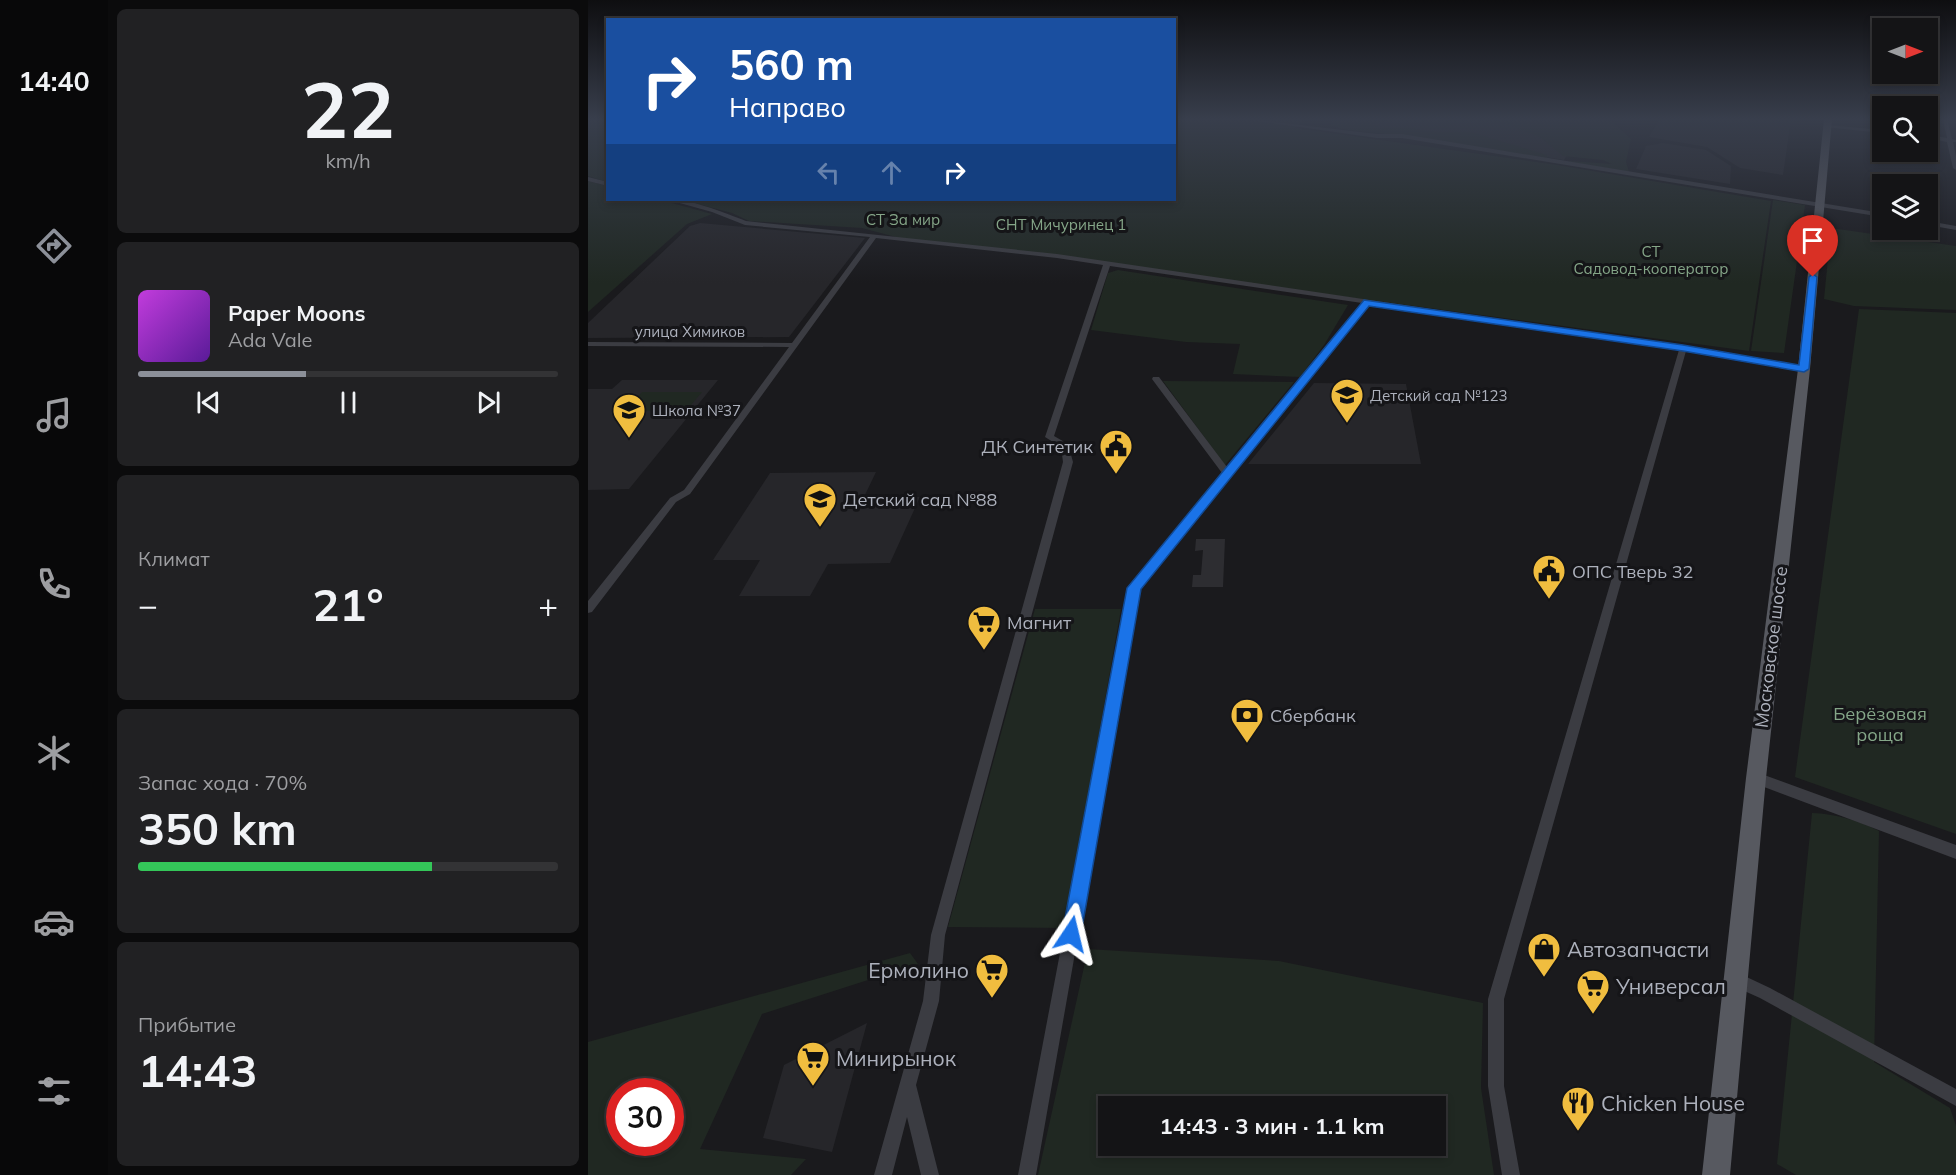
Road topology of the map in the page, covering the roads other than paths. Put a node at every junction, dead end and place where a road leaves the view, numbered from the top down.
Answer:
1 (1631, 174) edge
2 (1823, 174) edge
3 (588, 179) edge
4 (606, 184) edge
5 (676, 201) edge
6 (1820, 205) junction
7 (1872, 214) edge
8 (1938, 225) edge
9 (1956, 228) edge
10 (874, 236) junction
11 (1107, 264) junction
12 (1367, 302) junction
13 (588, 344) edge
14 (793, 345) junction
15 (1683, 348) junction
16 (1804, 369) junction
17 (1156, 379) dead end
18 (1227, 473) junction
19 (588, 609) edge
20 (1756, 778) junction
21 (1956, 852) edge
22 (1736, 980) junction
23 (908, 1084) junction
24 (1956, 1098) edge
25 (883, 1175) edge
26 (930, 1175) edge
27 (1027, 1175) edge
28 (1511, 1175) edge
29 (1716, 1175) edge

1 - 6 street
2 - 6 main road, Московское шоссе
3 - 4 street
5 - 10 street
6 - 7 street
6 - 16 main road, Московское шоссе
8 - 9 street
10 - 11 street
10 - 14 street
11 - 12 street
11 - 23 street
12 - 15 street
12 - 18 street
13 - 14 street, улица Химиков
14 - 19 street
15 - 16 street
15 - 28 street
16 - 20 main road, Московское шоссе
17 - 18 street
18 - 27 street
20 - 21 street
20 - 22 main road, Московское шоссе
22 - 24 street
22 - 29 main road, Московское шоссе
23 - 25 street
23 - 26 street

